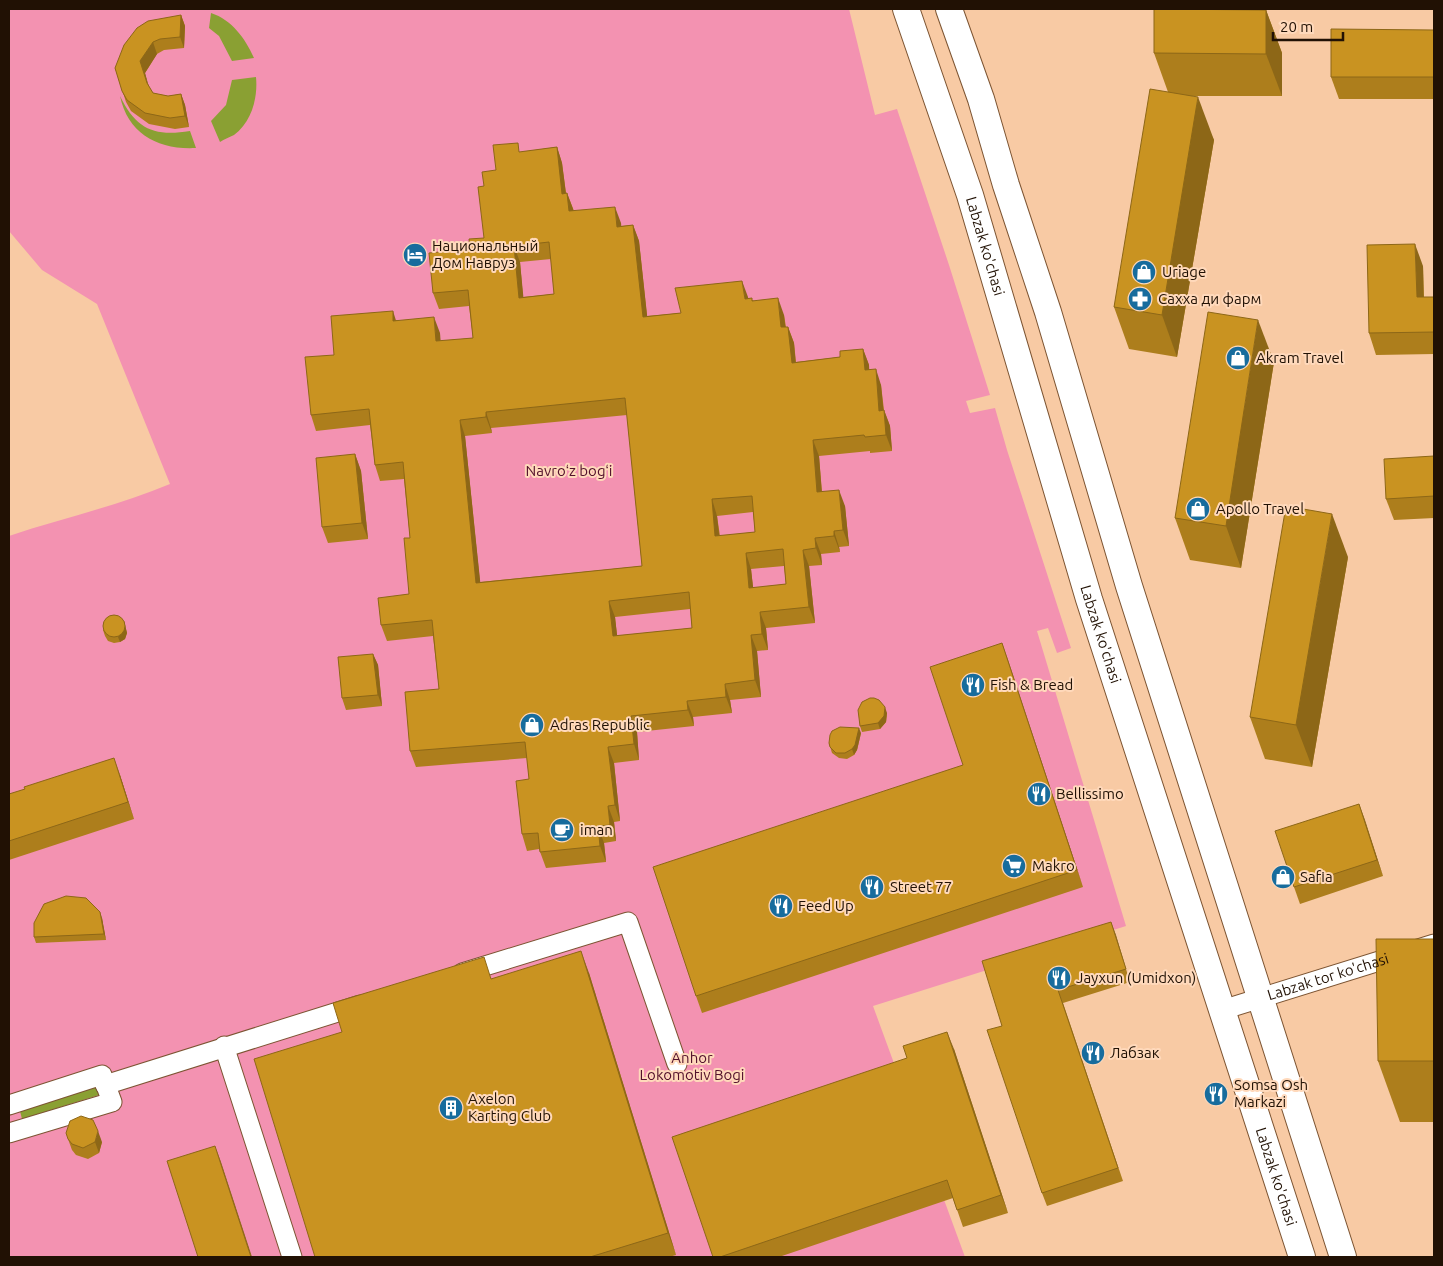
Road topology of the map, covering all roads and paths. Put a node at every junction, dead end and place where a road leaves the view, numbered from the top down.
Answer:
1 (906, 9) edge
2 (949, 9) edge
3 (1006, 185) junction
4 (970, 195) junction
5 (1129, 586) junction
6 (1089, 598) junction
7 (1434, 944) edge
8 (442, 980) edge
9 (1260, 997) junction
10 (376, 1000) edge
11 (1222, 1010) junction
12 (224, 1046) junction
13 (677, 1064) dead end
14 (105, 1084) junction
15 (9, 1105) edge
16 (9, 1133) edge
17 (292, 1257) edge
18 (1302, 1257) edge
19 (1344, 1257) edge

1 - 4 main road, Labzak ko'chasi
2 - 3 main road
3 - 4 main road
3 - 5 main road
4 - 6 main road, Labzak ko'chasi
5 - 6 main road
5 - 9 main road
6 - 11 main road, Labzak ko'chasi
7 - 9 street, Labzak tor ko'chasi
8 - 13 street
9 - 11 street, Labzak tor ko'chasi
9 - 19 main road
10 - 12 street
11 - 18 main road, Labzak ko'chasi
12 - 14 street
12 - 17 street
14 - 15 street
14 - 16 street

